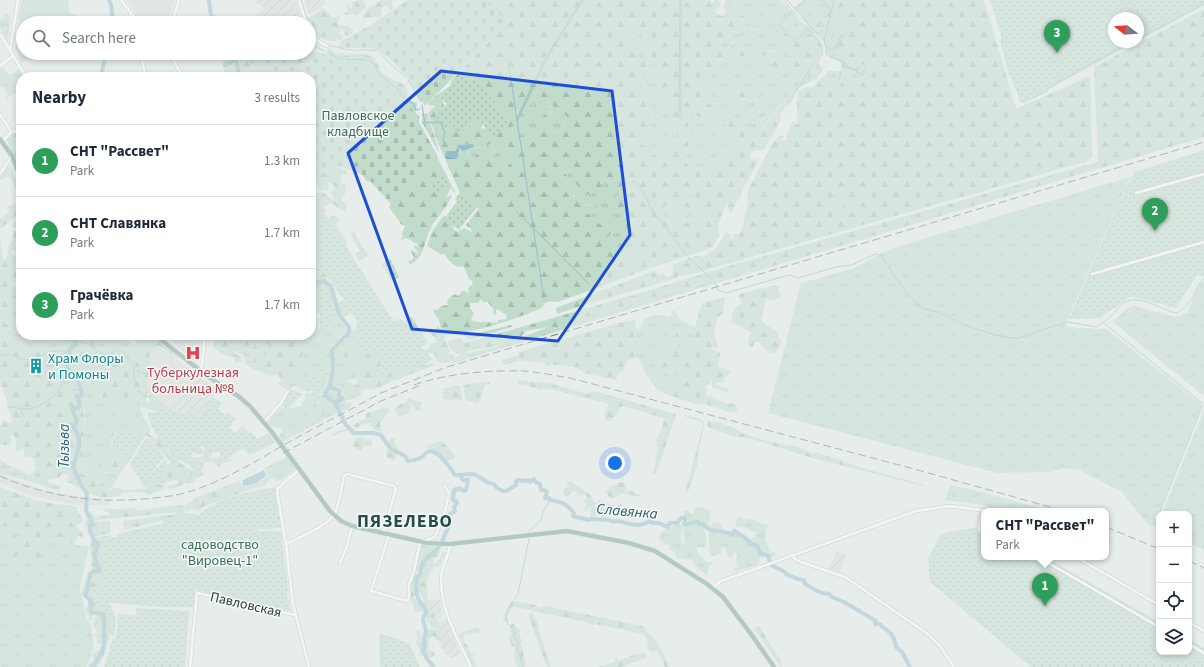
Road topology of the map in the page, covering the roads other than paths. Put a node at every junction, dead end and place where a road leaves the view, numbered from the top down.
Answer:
1 (18, 0) edge
2 (121, 0) edge
3 (179, 0) edge
4 (299, 0) edge
5 (134, 16) edge
6 (174, 16) edge
7 (304, 16) edge
8 (0, 34) edge
9 (316, 40) edge
10 (327, 46) dead end
11 (10, 50) junction
12 (14, 56) junction
13 (16, 60) edge
14 (16, 60) edge
15 (142, 60) edge
16 (173, 60) edge
17 (0, 66) edge
18 (23, 72) edge
19 (145, 72) edge
20 (180, 72) edge
21 (0, 114) edge
22 (16, 131) edge
23 (11, 132) junction
24 (1, 140) edge
25 (12, 156) junction
26 (16, 166) edge
27 (0, 174) edge
28 (1204, 174) edge
29 (1136, 193) dead end
30 (1204, 242) edge
31 (1092, 274) dead end
32 (161, 340) edge
33 (204, 340) edge
34 (199, 370) junction
35 (288, 391) dead end
36 (264, 422) junction
37 (299, 470) junction
38 (444, 486) dead end
39 (981, 510) edge
40 (334, 516) junction
41 (981, 519) edge
42 (352, 526) junction
43 (981, 530) edge
44 (382, 533) junction
45 (389, 535) junction
46 (420, 542) junction
47 (286, 544) junction
48 (450, 544) junction
49 (792, 555) junction
50 (1043, 560) edge
51 (1081, 560) edge
52 (340, 563) dead end
53 (712, 588) junction
54 (1156, 603) edge
55 (295, 615) junction
56 (1192, 624) edge
57 (1156, 625) edge
58 (1204, 631) edge
59 (1192, 646) edge
60 (1204, 653) edge
61 (190, 667) edge
62 (309, 667) edge
63 (471, 667) edge
64 (774, 667) edge
65 (954, 667) edge

1 - 11 street
2 - 5 street
3 - 6 street
4 - 7 street
8 - 11 street
9 - 10 street
11 - 12 street
12 - 13 street
12 - 17 street
14 - 18 street
15 - 19 street
16 - 20 street
21 - 23 street
22 - 23 street
23 - 24 street
24 - 25 main road
25 - 26 main road
25 - 27 street
28 - 29 street
30 - 31 street
32 - 34 main road
33 - 34 street
34 - 36 main road
35 - 36 street
36 - 37 main road
37 - 40 main road
37 - 47 street
38 - 46 street
39 - 49 street
40 - 42 main road
40 - 44 street
40 - 47 street
41 - 43 street
42 - 44 main road
42 - 52 street
44 - 45 main road
45 - 46 main road
45 - 46 street
46 - 48 main road
47 - 55 street
48 - 53 main road
48 - 63 street
49 - 53 street
49 - 65 street
50 - 57 street
51 - 54 street
53 - 64 main road
55 - 61 street, Павловская
55 - 62 street
56 - 58 street
59 - 60 street

